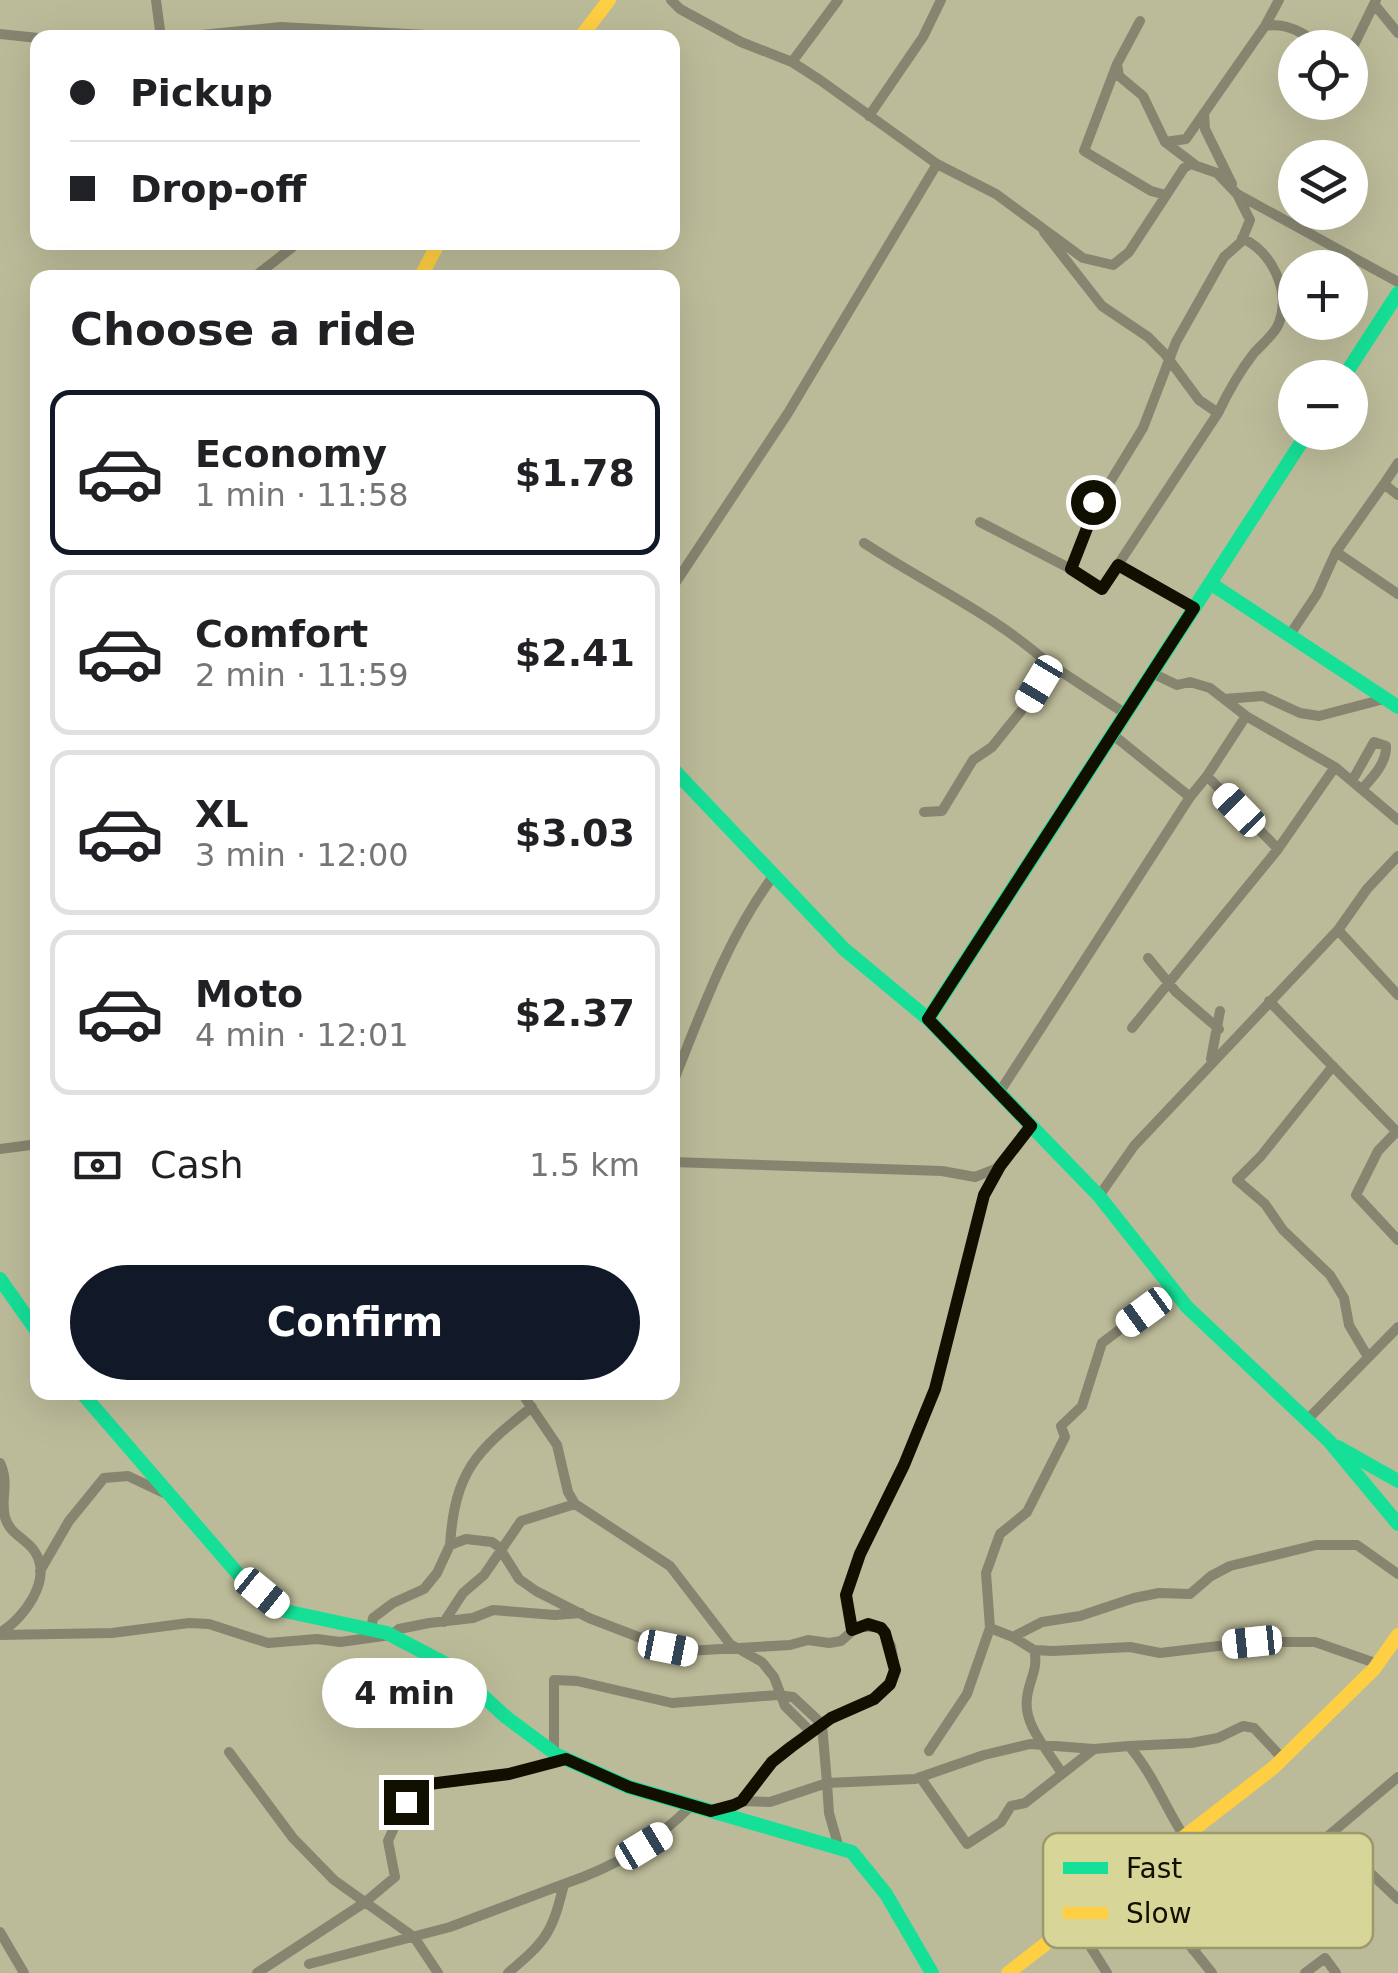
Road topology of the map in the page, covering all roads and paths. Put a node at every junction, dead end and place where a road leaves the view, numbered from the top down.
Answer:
1 (156, 0) edge
2 (609, 0) edge
3 (671, 0) edge
4 (838, 0) edge
5 (941, 0) edge
6 (1279, 0) edge
7 (1375, 2) edge
8 (1140, 21) dead end
9 (1265, 26) junction
10 (160, 30) edge
11 (251, 30) edge
12 (336, 30) edge
13 (585, 30) edge
14 (1296, 30) edge
15 (1361, 30) edge
16 (1398, 33) edge
17 (0, 34) edge
18 (30, 37) edge
19 (792, 62) junction
20 (1117, 64) junction
21 (1204, 113) junction
22 (870, 116) junction
23 (1165, 142) junction
24 (937, 164) junction
25 (1195, 165) junction
26 (1237, 194) junction
27 (1166, 195) junction
28 (1040, 224) junction
29 (1242, 238) junction
30 (289, 250) edge
31 (263, 270) edge
32 (1398, 282) edge
33 (1398, 293) edge
34 (1170, 360) junction
35 (1355, 360) edge
36 (1218, 413) junction
37 (1296, 450) edge
38 (1398, 463) edge
39 (1384, 484) junction
40 (1398, 495) edge
41 (980, 522) dead end
42 (864, 543) dead end
43 (1336, 552) junction
44 (1118, 565) junction
45 (1071, 569) junction
46 (680, 576) edge
47 (1210, 583) junction
48 (1398, 594) edge
49 (1194, 608) junction
50 (1289, 636) junction
51 (1048, 663) junction
52 (1152, 673) junction
53 (1224, 699) junction
54 (1384, 699) junction
55 (1398, 708) edge
56 (1126, 714) junction
57 (1246, 716) junction
58 (1112, 734) junction
59 (1335, 767) junction
60 (680, 776) edge
61 (1205, 779) junction
62 (1190, 797) junction
63 (924, 812) dead end
64 (1398, 820) edge
65 (1278, 849) junction
66 (1398, 856) edge
67 (774, 875) junction
68 (1338, 930) junction
69 (1148, 958) dead end
70 (1169, 984) junction
71 (1397, 991) edge
72 (1269, 1001) junction
73 (1220, 1011) dead end
74 (928, 1019) junction
75 (1132, 1028) dead end
76 (1219, 1029) junction
77 (1209, 1064) junction
78 (1333, 1066) junction
79 (680, 1067) edge
80 (999, 1093) junction
81 (1031, 1126) junction
82 (1397, 1132) edge
83 (30, 1145) edge
84 (0, 1149) edge
85 (680, 1162) edge
86 (1000, 1166) junction
87 (1099, 1196) junction
88 (1398, 1240) edge
89 (0, 1278) edge
90 (1173, 1289) junction
91 (30, 1321) edge
92 (1398, 1327) edge
93 (1368, 1357) junction
94 (88, 1400) edge
95 (527, 1400) edge
96 (532, 1407) junction
97 (1306, 1421) junction
98 (1329, 1442) junction
99 (0, 1462) edge
100 (1398, 1480) edge
101 (167, 1494) junction
102 (575, 1504) junction
103 (1398, 1524) edge
104 (450, 1545) junction
105 (501, 1550) junction
106 (40, 1572) junction
107 (1398, 1574) edge
108 (581, 1613) junction
109 (444, 1622) junction
110 (990, 1628) junction
111 (371, 1630) junction
112 (852, 1630) junction
113 (0, 1634) edge
114 (1398, 1635) edge
115 (391, 1636) junction
116 (1013, 1637) junction
117 (737, 1649) junction
118 (1034, 1650) junction
119 (1398, 1654) edge
120 (1376, 1666) junction
121 (780, 1695) junction
122 (822, 1724) junction
123 (811, 1732) junction
124 (1044, 1744) junction
125 (1129, 1746) junction
126 (1094, 1749) junction
127 (928, 1750) dead end
128 (229, 1752) dead end
129 (560, 1756) junction
130 (1283, 1759) junction
131 (1060, 1772) junction
132 (920, 1778) junction
133 (827, 1782) junction
134 (1395, 1784) edge
135 (742, 1801) junction
136 (692, 1805) junction
137 (711, 1811) junction
138 (1182, 1833) edge
139 (1191, 1833) edge
140 (1334, 1833) edge
141 (839, 1848) junction
142 (1373, 1876) edge
143 (564, 1884) junction
144 (1398, 1899) edge
145 (364, 1903) junction
146 (0, 1932) edge
147 (414, 1937) junction
148 (1043, 1946) edge
149 (1091, 1948) edge
150 (1195, 1948) edge
151 (1193, 1950) joint
152 (309, 1964) dead end
153 (24, 1973) edge
154 (257, 1973) edge
155 (438, 1973) edge
156 (508, 1973) edge
157 (932, 1973) edge
158 (1008, 1973) edge
159 (1107, 1973) edge
160 (1212, 1973) edge
161 (1305, 1973) edge
162 (1336, 1973) edge

1 - 10 street
2 - 13 street
3 - 19 street
4 - 19 street
5 - 22 street
6 - 9 street
7 - 15 street
7 - 16 street
8 - 20 street
9 - 14 street
9 - 21 street
11 - 12 street
17 - 18 street
19 - 22 street
20 - 23 street
20 - 27 street
21 - 23 street
21 - 26 street
22 - 24 street
23 - 25 street
24 - 28 street
24 - 46 street
25 - 26 street
25 - 27 street
26 - 29 street
26 - 32 street
27 - 28 street
28 - 34 street
29 - 34 street
29 - 36 street
30 - 31 street
33 - 35 street
34 - 36 street
34 - 45 street
36 - 44 street
37 - 47 street
38 - 39 street
39 - 40 street
39 - 43 street
41 - 45 street
42 - 51 street
43 - 48 street
43 - 50 street
44 - 45 street
44 - 49 street
47 - 49 street
47 - 50 street
49 - 52 street
50 - 54 street
51 - 56 street
51 - 63 street
52 - 53 street
52 - 56 street
53 - 54 street
53 - 57 street
54 - 55 street
56 - 58 street
57 - 59 street
57 - 61 street
58 - 62 street
58 - 74 street
59 - 64 street
59 - 65 street
60 - 67 street
61 - 62 street
61 - 65 street
62 - 80 street
65 - 70 street
66 - 68 street
67 - 74 street
67 - 79 street
68 - 71 street
68 - 72 street
69 - 70 street
70 - 75 street
70 - 76 street
72 - 77 street
72 - 78 street
73 - 76 street
74 - 80 street
76 - 77 street
77 - 87 street
78 - 82 street
78 - 93 street
80 - 81 street
81 - 86 street
81 - 87 street
82 - 88 street
83 - 84 street
85 - 86 street
86 - 112 street
87 - 90 street
89 - 91 street
90 - 97 street
90 - 110 street
92 - 93 street
93 - 97 street
94 - 101 street
95 - 96 street
96 - 102 street
96 - 104 street
97 - 98 street
98 - 100 street
98 - 103 street
99 - 106 street
101 - 106 street
101 - 111 street
102 - 105 street
102 - 117 street
104 - 105 street
104 - 111 street
105 - 108 street
105 - 109 street
106 - 113 street
107 - 116 street
108 - 109 street
108 - 117 street
109 - 115 street
110 - 116 street
110 - 127 street
111 - 115 street
112 - 117 street
112 - 122 street
113 - 115 street
114 - 120 street
115 - 129 street
116 - 118 street
117 - 121 street
118 - 120 street
118 - 124 street
119 - 120 street
120 - 130 street
121 - 122 street
121 - 123 street
121 - 129 street
122 - 123 street
122 - 133 street
123 - 135 street
124 - 126 street
124 - 131 street
124 - 132 street
125 - 126 street
125 - 130 street
125 - 138 street
126 - 131 street
128 - 145 street
129 - 136 street
129 - 145 street
130 - 139 street
131 - 132 street
132 - 133 street
133 - 135 street
133 - 141 street
134 - 140 street
135 - 137 street
136 - 137 street
136 - 143 street
137 - 141 street
141 - 157 street
142 - 144 street
143 - 147 street
143 - 156 street
145 - 147 street
145 - 154 street
146 - 153 street
147 - 152 street
147 - 155 street
148 - 158 street
149 - 159 street
150 - 151 street
151 - 160 street
161 - 162 street

